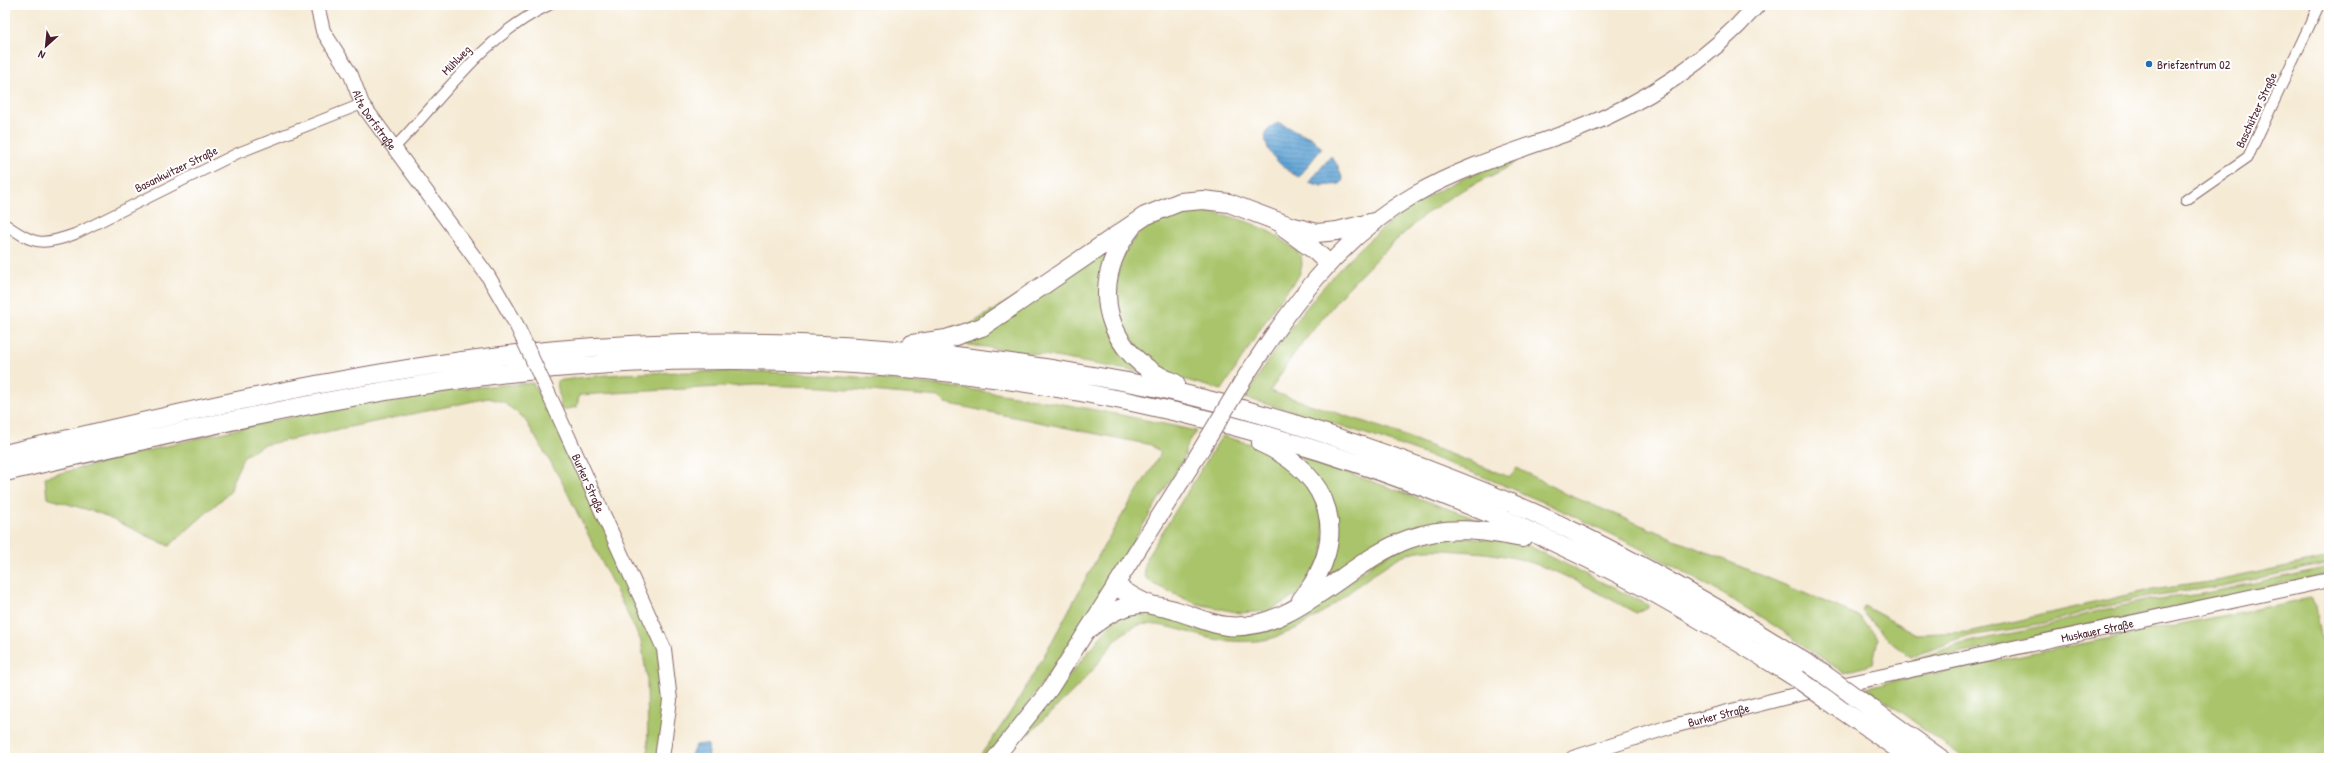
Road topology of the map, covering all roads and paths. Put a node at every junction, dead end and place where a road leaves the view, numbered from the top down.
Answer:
1 (317, 5) edge
2 (549, 5) edge
3 (1757, 5) edge
4 (2319, 5) edge
5 (362, 104) junction
6 (394, 148) junction
7 (2186, 200) dead end
8 (1273, 220) junction
9 (1374, 222) junction
10 (1135, 223) junction
11 (5, 224) edge
12 (451, 226) joint
13 (1328, 263) junction
14 (882, 348) junction
15 (1235, 407) junction
16 (1197, 418) junction
17 (5, 454) edge
18 (5, 472) edge
19 (1558, 545) junction
20 (2329, 580) edge
21 (1119, 582) junction
22 (1149, 604) junction
23 (1296, 606) junction
24 (1176, 610) junction
25 (1090, 628) junction
26 (1866, 678) joint
27 (662, 758) edge
28 (995, 758) edge
29 (1574, 758) edge
30 (1911, 758) edge
31 (1940, 758) edge

1 - 5 street, Alte Dorfstraße
2 - 6 street, Mühlweg
3 - 9 main road
4 - 7 street, Baschützer Straße
5 - 6 street, Alte Dorfstraße
5 - 11 street, Basankwitzer Straße
6 - 12 street, Alte Dorfstraße
8 - 9 highway
8 - 10 highway
8 - 13 highway
9 - 13 main road
10 - 14 highway
10 - 15 highway
12 - 27 street, Burker Straße, bridge
13 - 21 main road, bridge
14 - 15 highway
14 - 17 highway
15 - 31 highway, bridge
16 - 18 highway
16 - 19 highway
16 - 23 highway
19 - 23 highway
19 - 30 highway, bridge
20 - 26 street, Muskauer Straße
21 - 22 highway
21 - 24 highway
21 - 25 main road
22 - 24 highway
22 - 25 highway
23 - 24 highway
25 - 28 main road
26 - 29 street, Burker Straße

